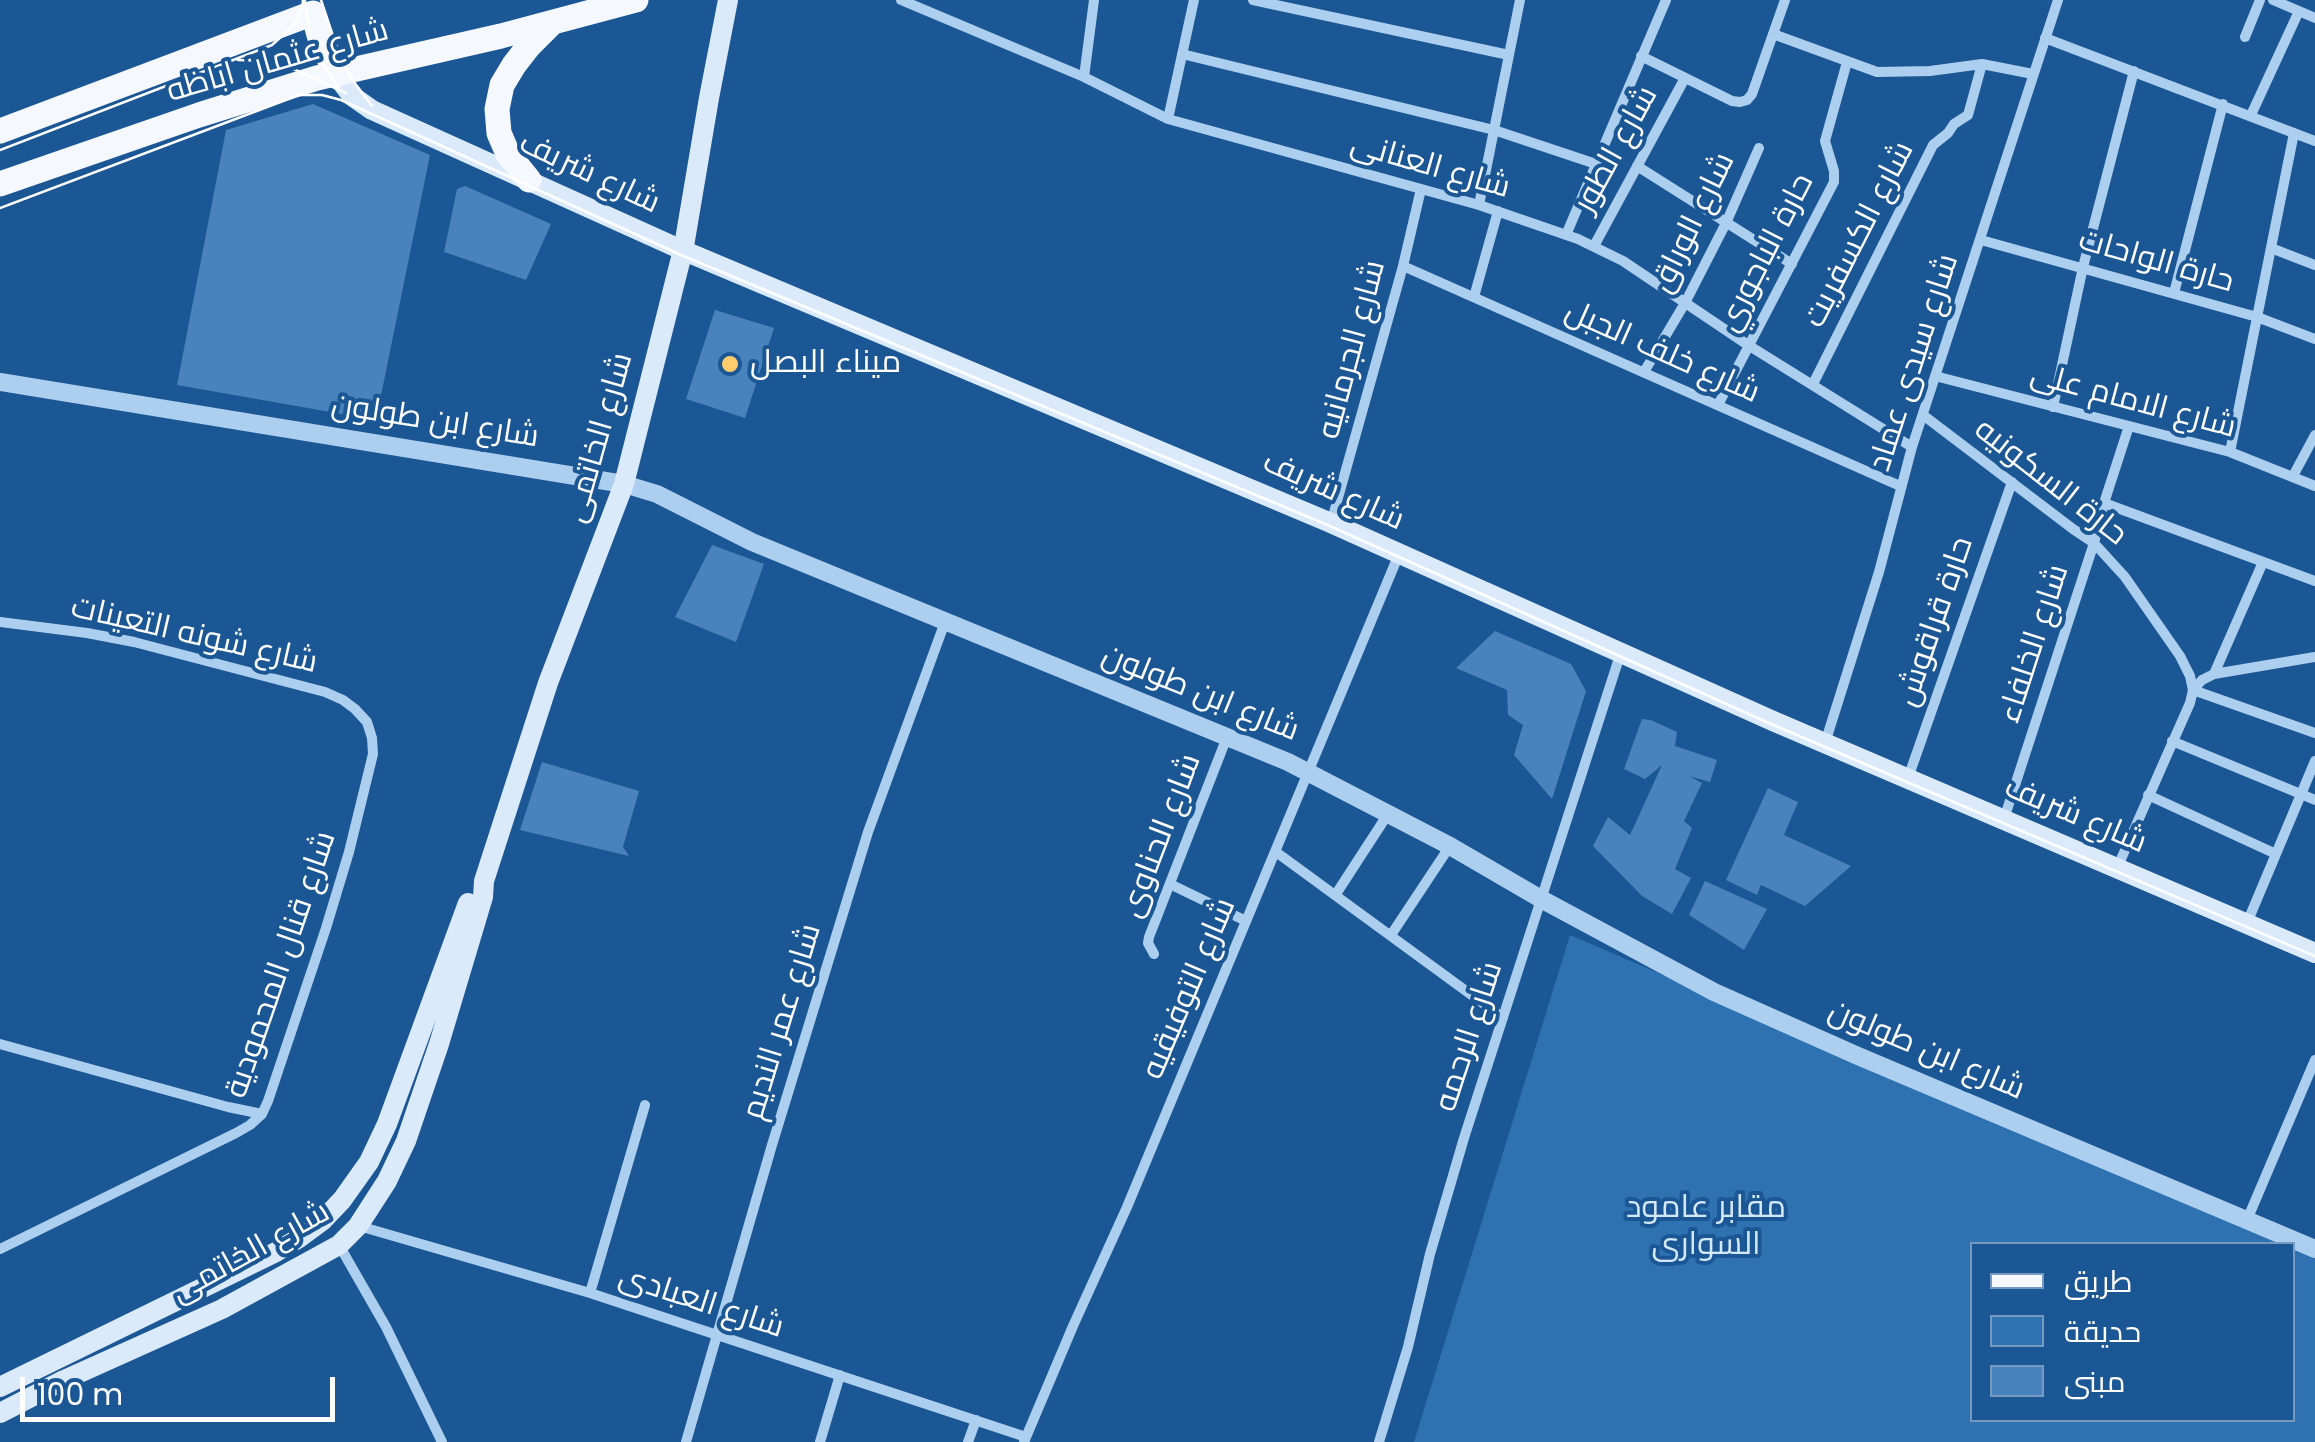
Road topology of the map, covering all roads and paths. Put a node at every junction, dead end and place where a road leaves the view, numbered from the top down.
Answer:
1 (636, 0) edge
2 (728, 0) edge
3 (901, 0) edge
4 (1094, 0) edge
5 (1194, 0) edge
6 (1253, 0) edge
7 (1520, 0) edge
8 (1666, 0) edge
9 (1785, 0) edge
10 (2058, 0) edge
11 (2260, 0) edge
12 (2279, 1) edge
13 (312, 6) edge
14 (2299, 11) junction
15 (2315, 18) edge
16 (551, 24) junction
17 (1773, 34) junction
18 (2044, 38) junction
19 (2245, 38) dead end
20 (1182, 54) junction
21 (1509, 56) junction
22 (1641, 56) junction
23 (1848, 62) junction
24 (1982, 64) junction
25 (2134, 71) junction
26 (2034, 74) junction
27 (336, 75) junction
28 (1084, 78) junction
29 (1685, 78) junction
30 (2222, 104) junction
31 (2250, 115) junction
32 (1168, 118) junction
33 (0, 130) edge
34 (1494, 130) junction
35 (2294, 132) junction
36 (2315, 141) edge
37 (1759, 148) dead end
38 (1596, 164) junction
39 (1637, 166) junction
40 (529, 180) junction
41 (0, 184) edge
42 (1421, 190) junction
43 (1478, 205) junction
44 (1498, 211) junction
45 (1726, 223) junction
46 (1566, 234) junction
47 (1981, 240) junction
48 (1594, 246) junction
49 (2271, 248) junction
50 (682, 250) junction
51 (1792, 264) junction
52 (2315, 265) edge
53 (1403, 266) junction
54 (2083, 267) junction
55 (2174, 292) junction
56 (1474, 297) junction
57 (1684, 302) junction
58 (2257, 317) junction
59 (2315, 339) edge
60 (1748, 345) junction
61 (1644, 372) junction
62 (1935, 376) junction
63 (0, 382) edge
64 (1812, 384) junction
65 (1718, 405) junction
66 (2054, 407) junction
67 (1922, 415) junction
68 (2129, 426) junction
69 (2315, 435) edge
70 (1912, 447) junction
71 (2230, 452) junction
72 (2293, 476) junction
73 (2012, 482) junction
74 (624, 484) junction
75 (1900, 486) junction
76 (2315, 486) edge
77 (2104, 503) junction
78 (1331, 522) junction
79 (2094, 542) junction
80 (1400, 554) junction
81 (2263, 562) junction
82 (2315, 581) edge
83 (0, 622) edge
84 (945, 622) junction
85 (1621, 652) junction
86 (2315, 656) edge
87 (2214, 674) junction
88 (2193, 690) junction
89 (367, 722) joint
90 (2315, 733) edge
91 (1228, 736) junction
92 (2172, 741) junction
93 (1826, 743) junction
94 (2315, 760) edge
95 (1310, 772) junction
96 (1908, 778) junction
97 (2148, 794) junction
98 (2301, 794) junction
99 (2315, 800) edge
100 (1388, 814) junction
101 (2004, 819) junction
102 (1450, 846) junction
103 (1276, 852) junction
104 (2276, 854) junction
105 (2118, 866) junction
106 (484, 881) junction
107 (1170, 884) junction
108 (1336, 894) junction
109 (1541, 899) junction
110 (1246, 921) junction
111 (2247, 923) junction
112 (1390, 934) junction
113 (2315, 952) edge
114 (1154, 954) dead end
115 (1504, 1018) junction
116 (0, 1044) edge
117 (2315, 1060) edge
118 (644, 1104) dead end
119 (262, 1114) junction
120 (2247, 1220) junction
121 (358, 1226) junction
122 (339, 1245) junction
123 (0, 1249) edge
124 (2315, 1249) edge
125 (590, 1293) junction
126 (718, 1335) junction
127 (840, 1376) junction
128 (0, 1388) edge
129 (0, 1413) edge
130 (976, 1420) junction
131 (1025, 1439) edge
132 (442, 1442) edge
133 (686, 1442) edge
134 (820, 1442) edge
135 (968, 1442) edge
136 (1380, 1442) edge

1 - 16 main road, شارع عثمان اباظه
2 - 50 main road, شارع الخاتمى
3 - 28 street, شارع العنانى
4 - 28 street
5 - 20 street
6 - 21 street
7 - 21 street
8 - 22 street
9 - 17 street
10 - 18 street, شارع سيدى عماد
11 - 19 street
12 - 14 street
13 - 27 main road
13 - 33 main road, شارع عثمان اباظه
14 - 15 street
14 - 31 street
16 - 27 main road, شارع عثمان اباظه
16 - 40 main road
17 - 23 street
17 - 29 street
18 - 25 street
18 - 26 street, شارع سيدى عماد
20 - 32 street
20 - 34 street
21 - 34 street
22 - 29 street
22 - 38 street
23 - 24 street
23 - 51 street, حارة الباجوري
24 - 26 street
24 - 64 street, شارع الكسفريت
25 - 30 street
25 - 54 street
26 - 47 street, شارع سيدى عماد
27 - 40 main road, شارع شريف
27 - 41 main road, شارع عثمان اباظه
28 - 32 street, شارع العنانى
29 - 39 street, شارع الطور
30 - 31 street
30 - 55 street
31 - 35 street
32 - 42 street, شارع العنانى
34 - 38 street
34 - 43 street
35 - 36 street
35 - 49 street
37 - 45 street, شارع الوراق
38 - 46 street
39 - 45 street
39 - 48 street, شارع الطور
40 - 50 main road, شارع شريف
42 - 43 street, شارع العنانى
42 - 53 street, شارع الجرمانيه
43 - 44 street, شارع العنانى
44 - 46 street, شارع العنانى
44 - 56 street
45 - 51 street
45 - 57 street, شارع الوراق
46 - 48 street, شارع العنانى
47 - 54 street, حارة الواحات
47 - 62 street, شارع سيدى عماد
48 - 57 street, شارع العنانى
49 - 52 street
49 - 58 street
50 - 74 main road, شارع الخاتمى
50 - 78 main road, شارع شريف
51 - 60 street, حارة الباجوري
53 - 56 street, شارع خلف الجبل
53 - 78 street, شارع الجرمانيه
54 - 55 street, حارة الواحات
54 - 66 street
55 - 58 street, حارة الواحات
56 - 61 street, شارع خلف الجبل
57 - 60 street, شارع العنانى
57 - 61 street, شارع الوراق
58 - 59 street, حارة الواحات
58 - 71 street
60 - 64 street, شارع العنانى
60 - 65 street, حارة الباجوري
61 - 65 street, شارع خلف الجبل
62 - 66 street, شارع الامام على
62 - 67 street, شارع سيدى عماد
63 - 74 street, شارع ابن طولون
64 - 70 street, شارع العنانى
65 - 75 street, شارع خلف الجبل
66 - 68 street, شارع الامام على
67 - 70 street, شارع سيدى عماد
67 - 73 street, حارة السكونيه
68 - 71 street, شارع الامام على
68 - 77 street, شارع الخلفاء
69 - 72 street
70 - 75 street, شارع سيدى عماد
71 - 72 street, شارع الامام على
72 - 76 street, شارع الامام على
73 - 79 street, حارة السكونيه
73 - 96 street, حارة قراقوش
74 - 84 street, شارع ابن طولون
74 - 106 main road, شارع الخاتمى
75 - 93 street, شارع سيدى عماد
77 - 79 street, شارع الخلفاء
77 - 81 street
78 - 80 main road, شارع شريف
79 - 88 street, حارة السكونيه
79 - 101 street, شارع الخلفاء
80 - 85 main road, شارع شريف
80 - 95 street, شارع التوفيقيه
81 - 82 street
81 - 87 street
83 - 89 street, شارع شونه التعينات
84 - 91 street, شارع ابن طولون
84 - 126 street, شارع عمر النديم
85 - 93 main road, شارع شريف
85 - 109 street, شارع الرحمه
86 - 87 street
87 - 88 street
88 - 90 street
88 - 92 street
89 - 119 street, شارع قنال المحمودية
91 - 95 street, شارع ابن طولون
91 - 107 street, شارع الحناوى
92 - 97 street
92 - 98 street
93 - 96 main road, شارع شريف
94 - 98 street
95 - 100 street, شارع ابن طولون
95 - 103 street, شارع التوفيقيه
96 - 101 main road, شارع شريف
97 - 104 street
97 - 105 street
98 - 99 street
98 - 104 street
100 - 102 street, شارع ابن طولون
100 - 108 street
101 - 105 main road, شارع شريف
102 - 109 street, شارع ابن طولون
102 - 112 street
103 - 108 street
103 - 110 street, شارع التوفيقيه
104 - 111 street
105 - 111 main road, شارع شريف
106 - 121 main road, شارع الخاتمى
106 - 128 main road, شارع الخاتمى
107 - 110 street
107 - 114 street, شارع الحناوى
108 - 112 street
109 - 115 street, شارع الرحمه
109 - 120 street, شارع ابن طولون
110 - 131 street, شارع التوفيقيه
111 - 113 main road, شارع شريف
112 - 115 street
115 - 136 street, شارع الرحمه
116 - 119 street
117 - 120 street
118 - 125 street
119 - 123 street, شارع قنال المحمودية
120 - 124 street, شارع ابن طولون
121 - 122 main road, شارع الخاتمى
121 - 125 street, شارع العبادى
122 - 129 main road, شارع الخاتمى
122 - 132 street
125 - 126 street, شارع العبادى
126 - 127 street, شارع العبادى
126 - 133 street, شارع عمر النديم
127 - 130 street, شارع العبادى
127 - 134 street
130 - 131 street, شارع العبادى
130 - 135 street

